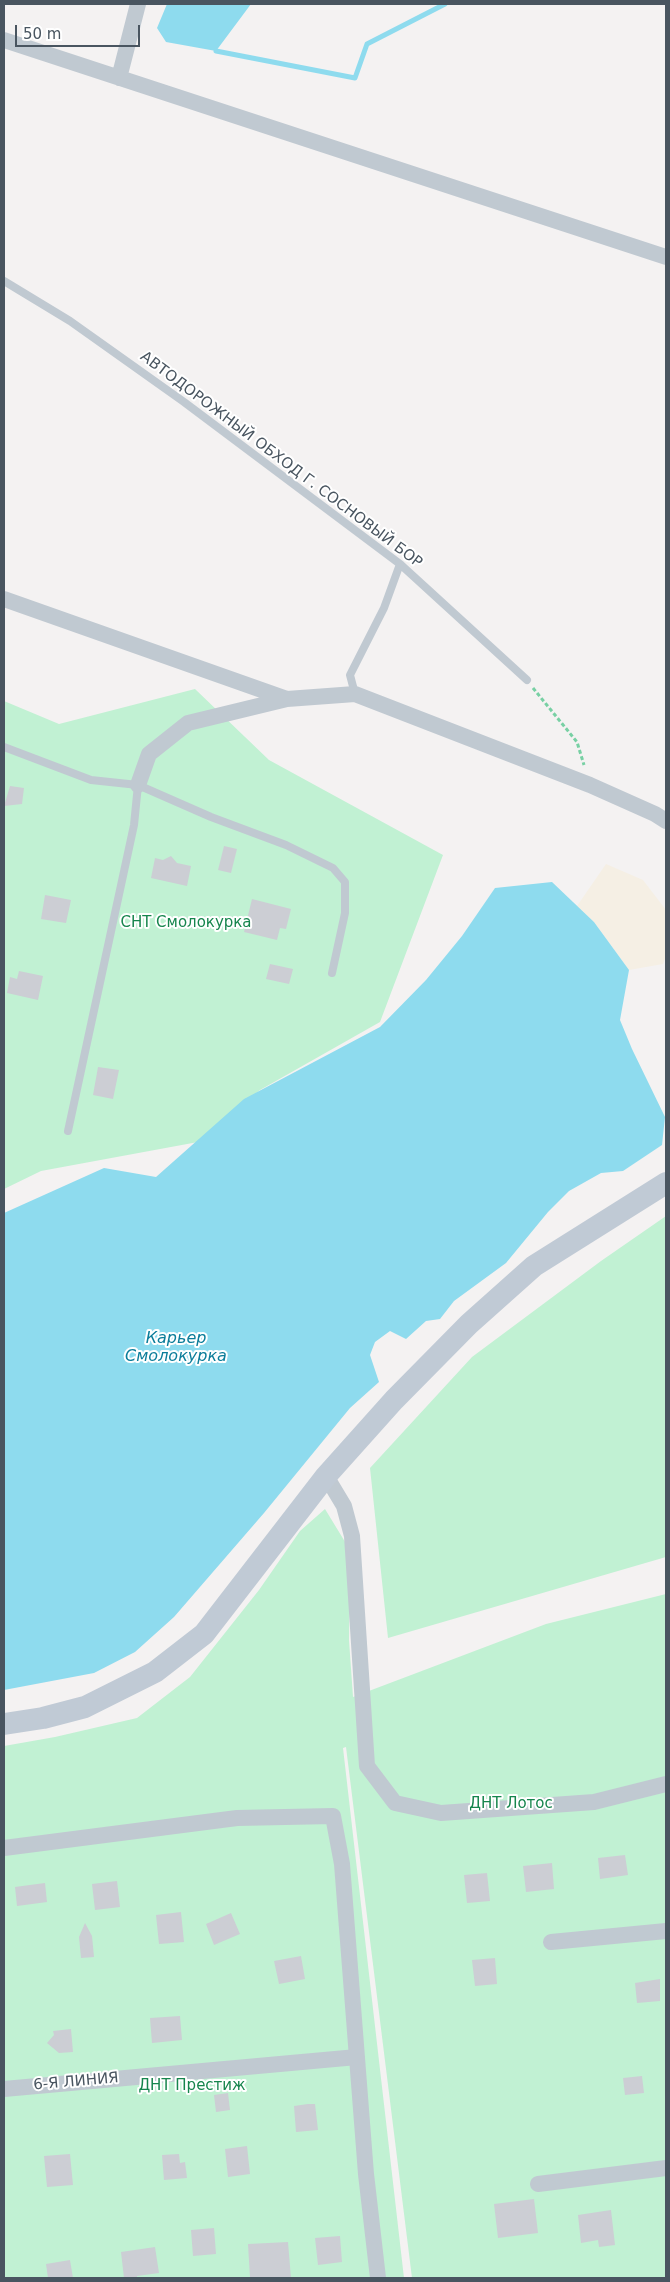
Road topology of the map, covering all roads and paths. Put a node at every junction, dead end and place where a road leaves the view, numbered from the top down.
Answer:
1 (138, 4) edge
2 (4, 40) edge
3 (120, 78) junction
4 (666, 257) edge
5 (4, 281) edge
6 (400, 564) junction
7 (4, 598) edge
8 (527, 680) joint
9 (355, 694) junction
10 (287, 699) junction
11 (4, 747) edge
12 (138, 785) junction
13 (590, 785) junction
14 (666, 821) edge
15 (332, 973) dead end
16 (68, 1132) dead end
17 (666, 1183) edge
18 (326, 1476) junction
19 (4, 1724) edge
20 (666, 1784) edge
21 (4, 1848) edge
22 (666, 1931) edge
23 (551, 1942) dead end
24 (357, 2057) junction
25 (4, 2089) edge
26 (666, 2168) edge
27 (538, 2184) dead end
28 (378, 2278) edge

1 - 3 street
2 - 3 street
3 - 4 street
5 - 6 lane, АВТОДОРОЖНЫЙ ОБХОД Г. СОСНОВЫЙ БОР
6 - 8 lane, АВТОДОРОЖНЫЙ ОБХОД Г. СОСНОВЫЙ БОР
6 - 9 lane
7 - 10 street
8 - 13 path
9 - 10 street
9 - 13 street
10 - 12 street
11 - 12 lane
12 - 15 lane
12 - 16 lane
13 - 14 street
17 - 18 street
18 - 19 street
18 - 20 street
21 - 24 street
22 - 23 street
24 - 25 street, 6-Я ЛИНИЯ
24 - 28 street
26 - 27 street

